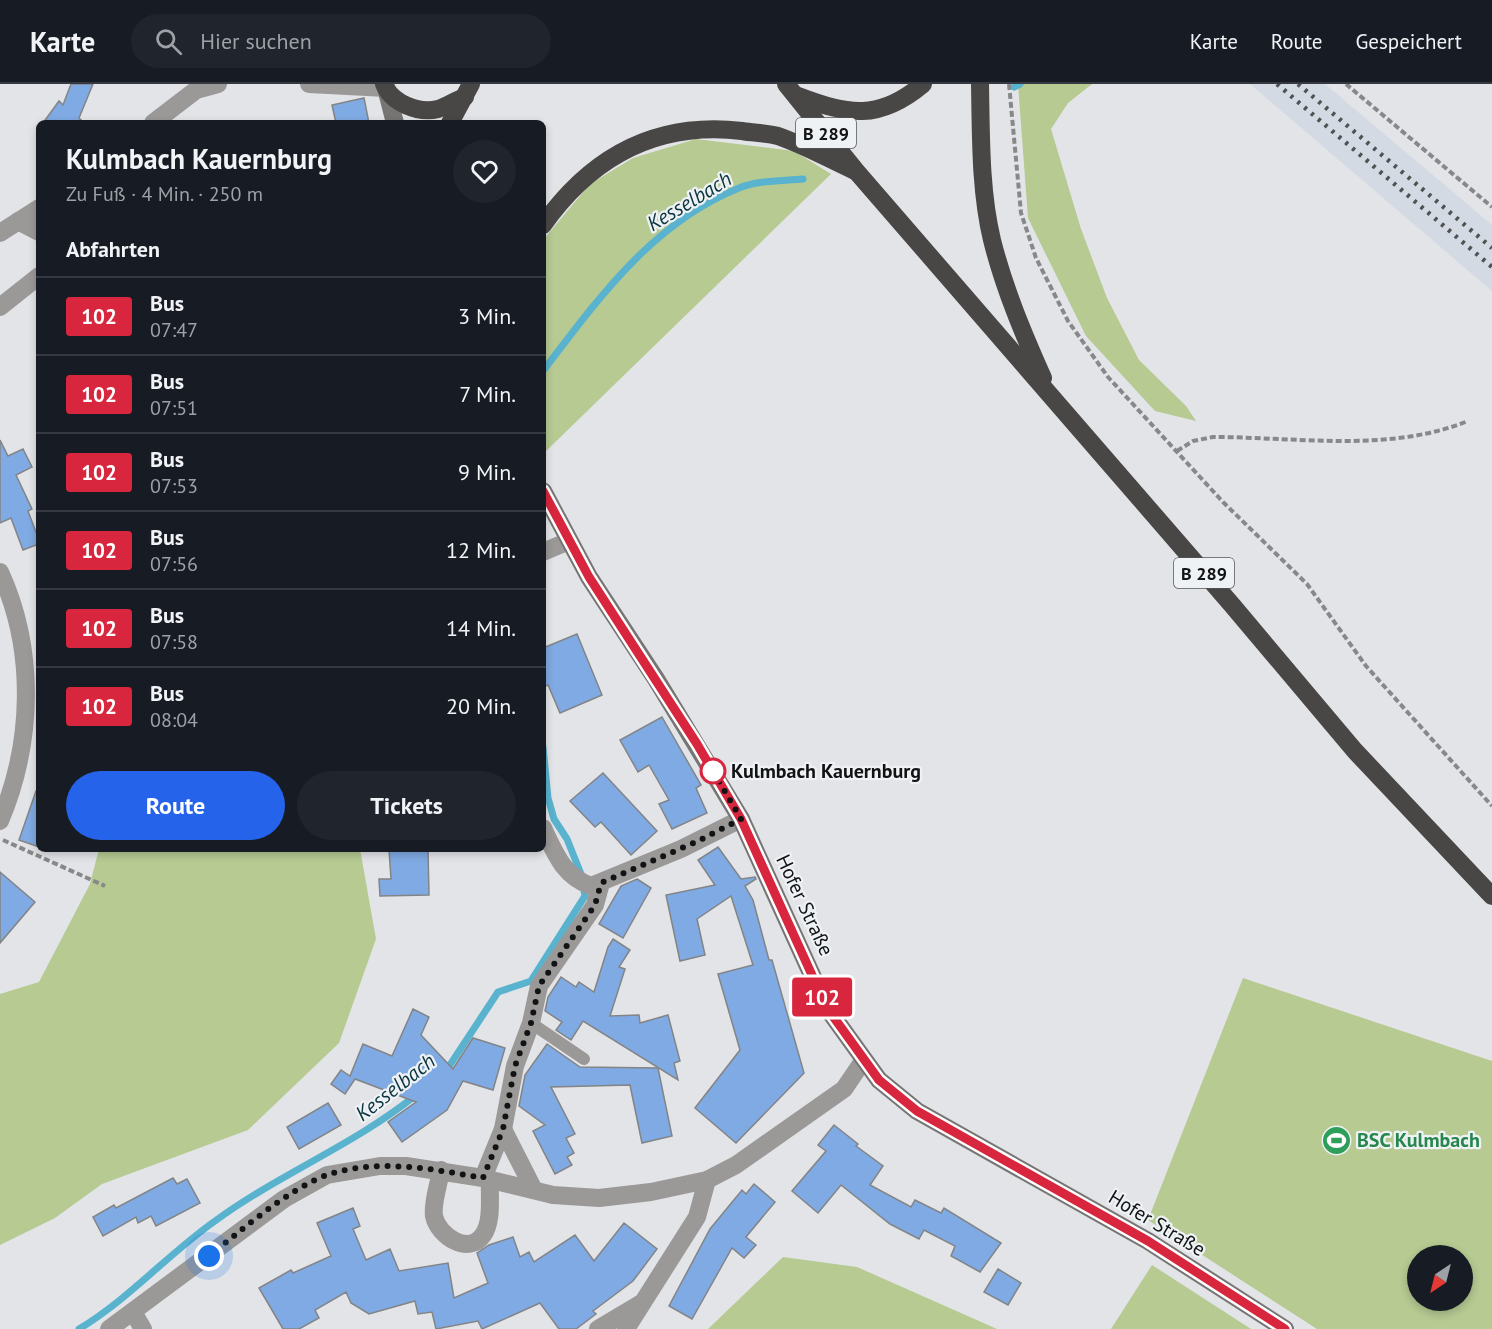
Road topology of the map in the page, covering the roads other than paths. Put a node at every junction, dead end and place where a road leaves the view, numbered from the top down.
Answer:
1 (218, 84) edge
2 (309, 84) edge
3 (923, 84) edge
4 (980, 84) edge
5 (388, 85) edge
6 (468, 90) edge
7 (791, 90) edge
8 (157, 120) edge
9 (394, 120) edge
10 (452, 120) edge
11 (856, 171) junction
12 (36, 210) edge
13 (18, 221) junction
14 (546, 221) edge
15 (36, 230) edge
16 (0, 233) edge
17 (36, 278) edge
18 (0, 307) edge
19 (1052, 396) junction
20 (546, 497) edge
21 (569, 541) junction
22 (546, 551) edge
23 (0, 573) edge
24 (741, 819) junction
25 (0, 821) edge
26 (546, 834) edge
27 (589, 883) junction
28 (1492, 896) edge
29 (531, 1023) junction
30 (584, 1059) dead end
31 (863, 1061) junction
32 (503, 1129) junction
33 (441, 1170) junction
34 (487, 1179) junction
35 (707, 1180) junction
36 (534, 1190) junction
37 (640, 1304) junction
38 (133, 1312) junction
39 (109, 1329) edge
40 (143, 1329) edge
41 (598, 1329) edge
42 (626, 1329) edge
43 (1285, 1329) edge

1 - 8 street
2 - 5 street
3 - 7 highway
4 - 19 highway
5 - 6 highway
5 - 9 street
6 - 10 highway
7 - 11 highway, B 289
11 - 14 highway
11 - 19 highway, B 289
12 - 13 street
13 - 15 street
13 - 16 street
17 - 18 street
19 - 28 highway, B 289
20 - 21 street, Hofer Straße
21 - 22 street
21 - 24 street, Hofer Straße
23 - 25 street
24 - 27 street
24 - 31 street, Hofer Straße
26 - 27 street
27 - 29 street
29 - 30 lane
29 - 32 street
31 - 35 street
31 - 43 street, Hofer Straße
32 - 34 street
32 - 36 street
33 - 34 street
33 - 34 street
33 - 38 street
34 - 36 street
35 - 36 street
35 - 37 street
37 - 41 street
37 - 42 street
38 - 39 street
38 - 40 street

